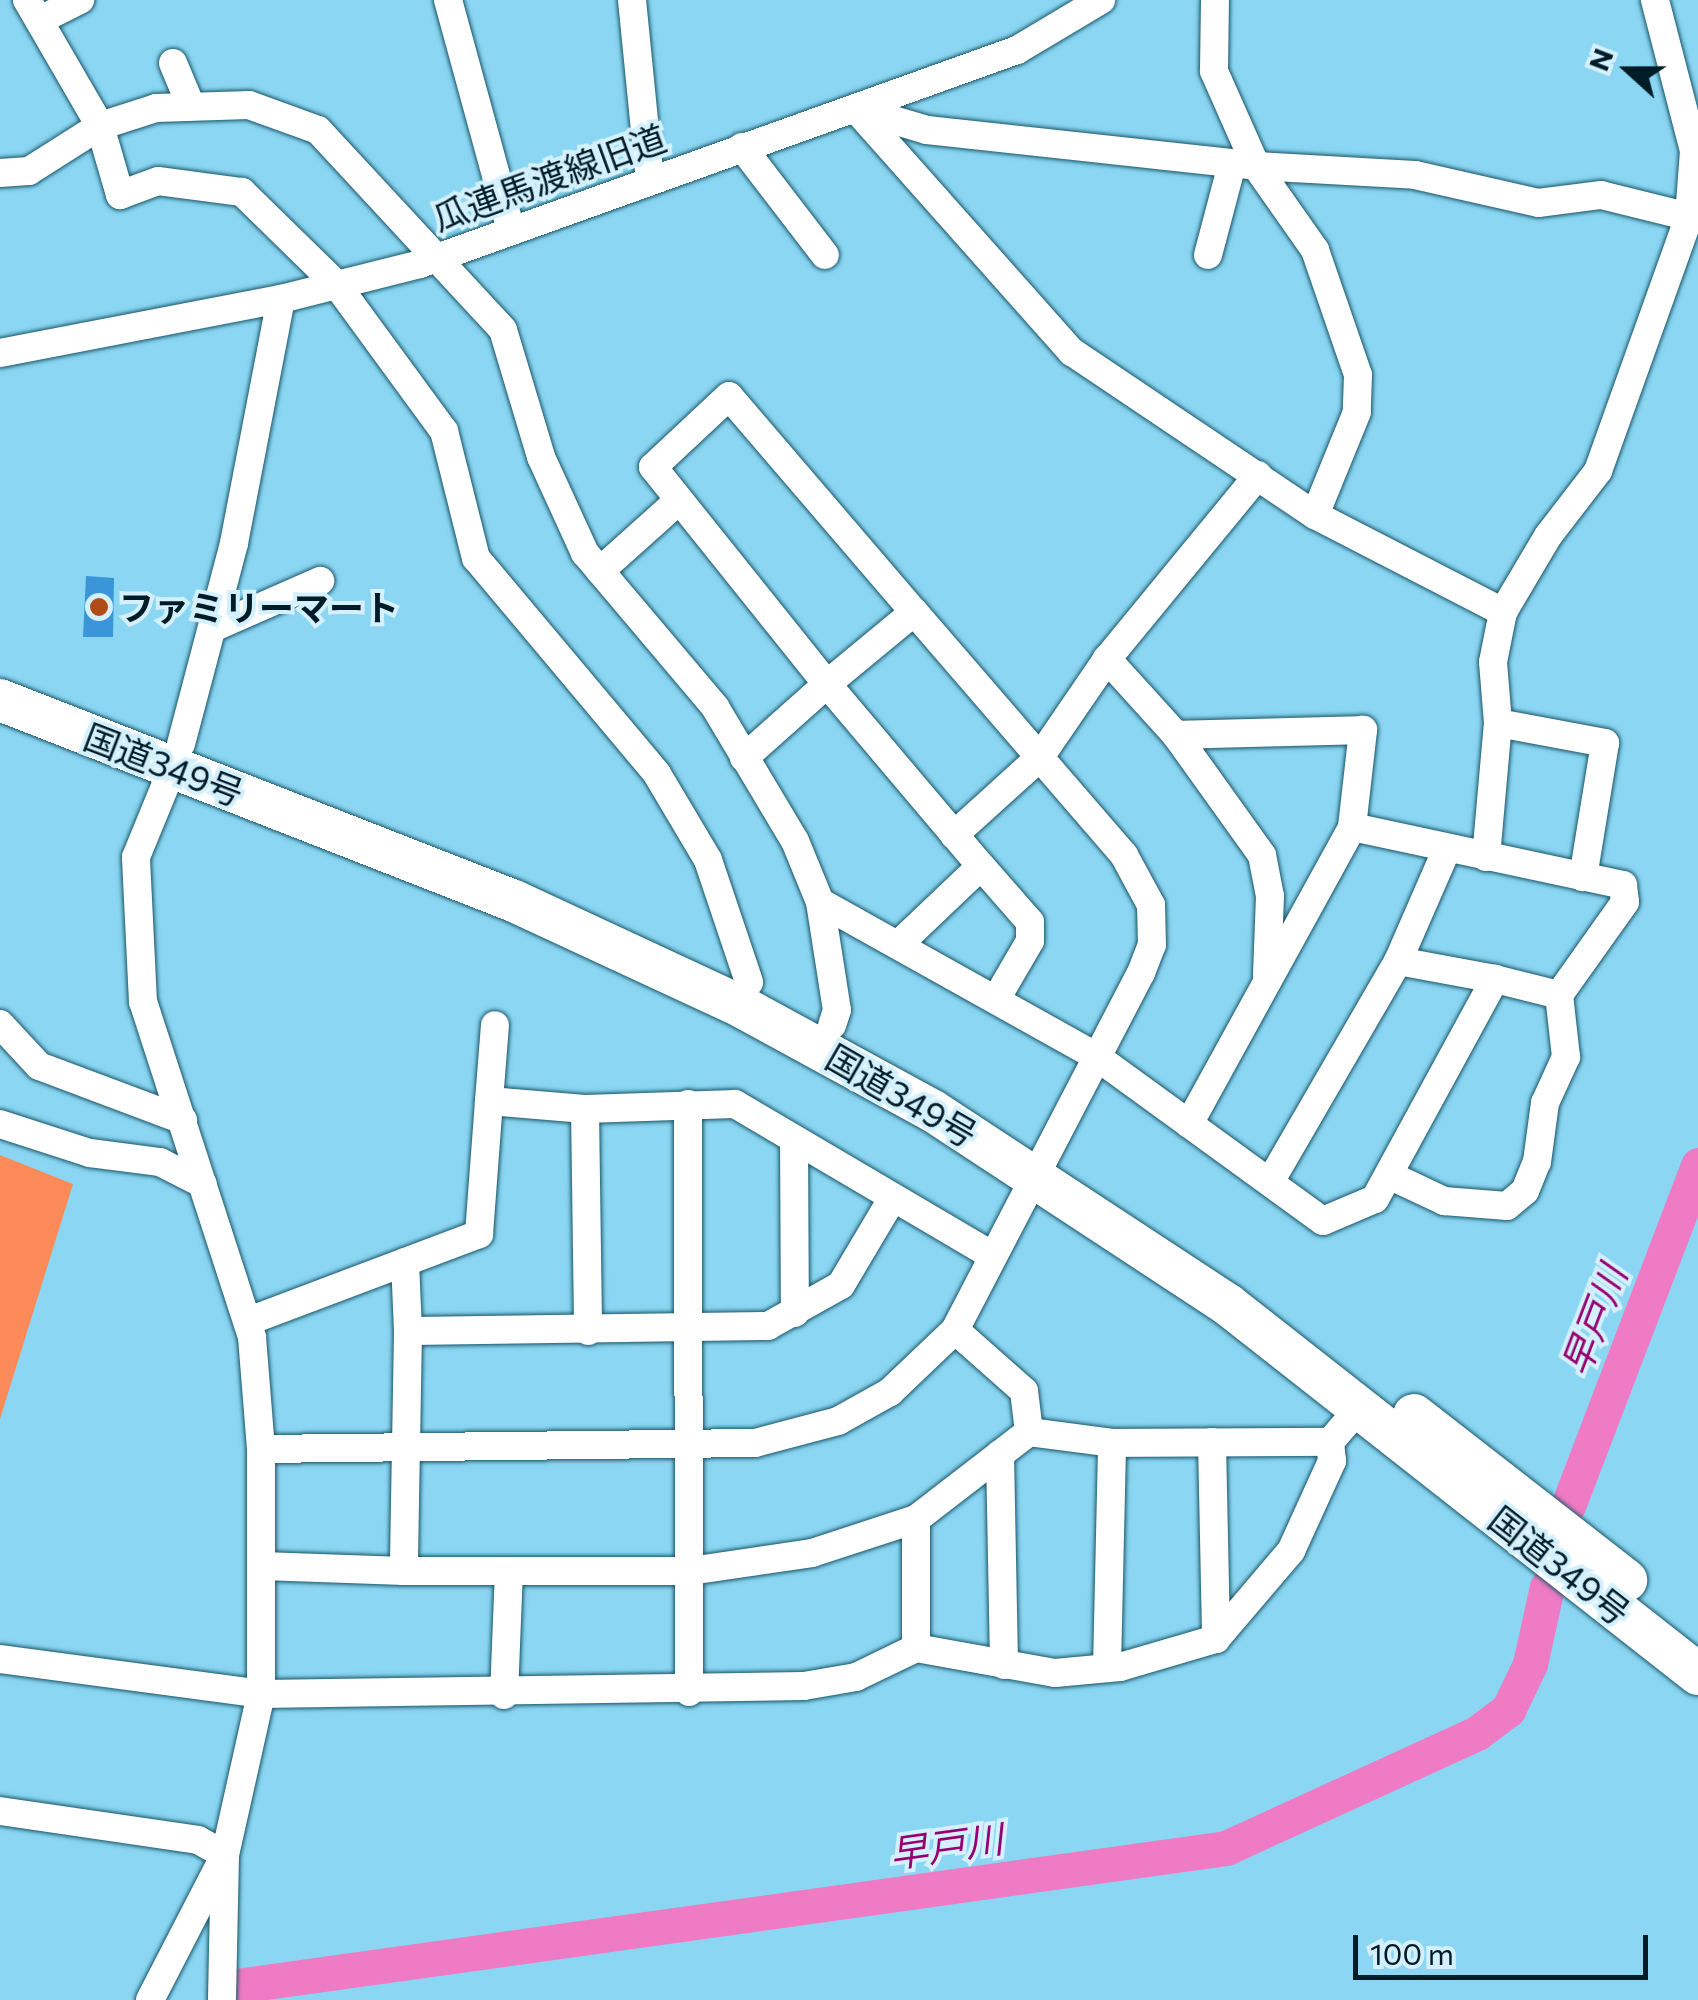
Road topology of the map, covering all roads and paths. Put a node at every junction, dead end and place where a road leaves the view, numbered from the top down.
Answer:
1 (80, 0) edge
2 (448, 0) edge
3 (632, 0) edge
4 (1101, 0) edge
5 (1215, 0) edge
6 (1655, 0) edge
7 (34, 10) edge
8 (173, 63) dead end
9 (191, 106) junction
10 (854, 108) junction
11 (100, 126) junction
12 (742, 148) junction
13 (1244, 165) junction
14 (0, 172) edge
15 (650, 180) junction
16 (1693, 218) edge
17 (511, 231) junction
18 (825, 255) dead end
19 (1208, 255) dead end
20 (434, 259) junction
21 (337, 285) junction
22 (281, 299) junction
23 (0, 353) edge
24 (1258, 474) junction
25 (679, 500) junction
26 (1315, 515) junction
27 (600, 571) junction
28 (320, 581) dead end
29 (914, 612) junction
30 (1504, 612) junction
31 (215, 627) junction
32 (1107, 659) junction
33 (0, 673) edge
34 (827, 684) junction
35 (0, 700) edge
36 (1498, 723) junction
37 (1176, 735) junction
38 (177, 755) junction
39 (1040, 757) junction
40 (744, 758) junction
41 (1352, 828) junction
42 (954, 835) junction
43 (1447, 849) junction
44 (1486, 857) junction
45 (981, 866) junction
46 (1583, 877) junction
47 (1270, 896) junction
48 (820, 902) junction
49 (1310, 904) junction
50 (899, 944) junction
51 (1398, 961) junction
52 (1495, 979) junction
53 (748, 982) junction
54 (1267, 982) junction
55 (1559, 995) junction
56 (998, 996) junction
57 (0, 1024) edge
58 (494, 1025) dead end
59 (832, 1025) junction
60 (1097, 1057) junction
61 (489, 1101) junction
62 (688, 1104) junction
63 (585, 1108) junction
64 (183, 1120) junction
65 (0, 1124) edge
66 (1189, 1124) junction
67 (794, 1140) junction
68 (1041, 1162) junction
69 (1391, 1176) junction
70 (1270, 1182) junction
71 (202, 1184) junction
72 (892, 1199) junction
73 (993, 1256) junction
74 (404, 1262) junction
75 (796, 1313) junction
76 (249, 1321) junction
77 (955, 1330) junction
78 (408, 1331) junction
79 (588, 1332) junction
80 (690, 1332) junction
81 (1360, 1406) junction
82 (1028, 1432) junction
83 (1112, 1442) junction
84 (1212, 1442) junction
85 (1330, 1442) junction
86 (691, 1445) junction
87 (410, 1448) junction
88 (261, 1449) junction
89 (1000, 1454) junction
90 (916, 1519) junction
91 (262, 1566) junction
92 (404, 1571) junction
93 (509, 1571) junction
94 (690, 1571) junction
95 (1698, 1639) edge
96 (1216, 1640) junction
97 (916, 1648) junction
98 (0, 1659) edge
99 (1004, 1665) junction
100 (1107, 1668) junction
101 (1698, 1674) edge
102 (690, 1692) junction
103 (261, 1694) junction
104 (504, 1695) junction
105 (0, 1811) edge
106 (225, 1855) junction
107 (150, 2000) edge
108 (222, 2000) edge

1 - 7 street
2 - 17 street
3 - 15 street
4 - 10 street, 瓜連馬渡線旧道
5 - 13 street
6 - 16 street
7 - 11 street
8 - 9 street
9 - 11 street
9 - 20 street
10 - 12 street, 瓜連馬渡線旧道
10 - 13 street
10 - 24 street
11 - 14 street
11 - 21 street
12 - 15 street, 瓜連馬渡線旧道
12 - 18 street
13 - 16 street
13 - 19 street
13 - 26 street
15 - 17 street, 瓜連馬渡線旧道
16 - 30 street
17 - 20 street, 瓜連馬渡線旧道
20 - 21 street, 瓜連馬渡線旧道
20 - 27 street
21 - 22 street, 瓜連馬渡線旧道
21 - 53 street
22 - 23 street, 瓜連馬渡線旧道
22 - 31 street
24 - 26 street
24 - 32 street
25 - 27 street
25 - 29 street
25 - 34 street
26 - 30 street
27 - 40 street
28 - 31 street
29 - 34 street
29 - 39 street
30 - 36 street
31 - 38 street
32 - 37 street
32 - 39 street
33 - 38 highway, 国道349号
34 - 40 street
34 - 42 street
35 - 38 highway, 国道349号
36 - 44 street
36 - 46 street
37 - 41 street
37 - 47 street
38 - 53 highway, 国道349号
38 - 64 street
38 - 68 highway, 国道349号
39 - 42 street
39 - 60 street
40 - 48 street
41 - 43 street
41 - 49 street
42 - 45 street
43 - 44 street
43 - 51 street
44 - 46 street
45 - 50 street
45 - 56 street
46 - 55 street
47 - 49 street
47 - 54 street
48 - 50 street
48 - 59 street
49 - 54 street
50 - 56 street
51 - 52 street
51 - 70 street
52 - 55 street
52 - 69 street
53 - 59 highway, 国道349号
54 - 66 street
55 - 69 street
56 - 60 street
57 - 64 street
58 - 61 street
59 - 68 highway, 国道349号
60 - 66 street
60 - 68 street
61 - 63 street
61 - 74 street
62 - 63 street
62 - 67 street
62 - 80 street
63 - 79 street
64 - 71 street
65 - 71 street
66 - 70 street
67 - 72 street
67 - 75 street
68 - 73 street
68 - 81 highway, 国道349号
68 - 95 highway, 国道349号
69 - 70 street
71 - 76 street
72 - 73 street
72 - 75 street
73 - 77 street
74 - 76 street
74 - 78 street
75 - 80 street
76 - 88 street
77 - 82 street
77 - 86 street
78 - 79 street
78 - 87 street
79 - 80 street
80 - 86 street
81 - 85 street
81 - 101 highway, 国道349号
82 - 83 street
82 - 89 street
83 - 84 street
83 - 100 street
84 - 85 street
84 - 96 street
85 - 96 street
86 - 87 street
86 - 94 street
87 - 88 street
87 - 92 street
88 - 91 street
89 - 90 street
89 - 99 street
90 - 94 street
90 - 97 street
91 - 92 street
91 - 103 street
92 - 93 street
93 - 94 street
93 - 104 street
94 - 102 street
96 - 100 street
97 - 99 street
97 - 102 street
98 - 103 street
99 - 100 street
102 - 104 street
103 - 104 street
103 - 106 street
105 - 106 street
106 - 107 street
106 - 108 street

